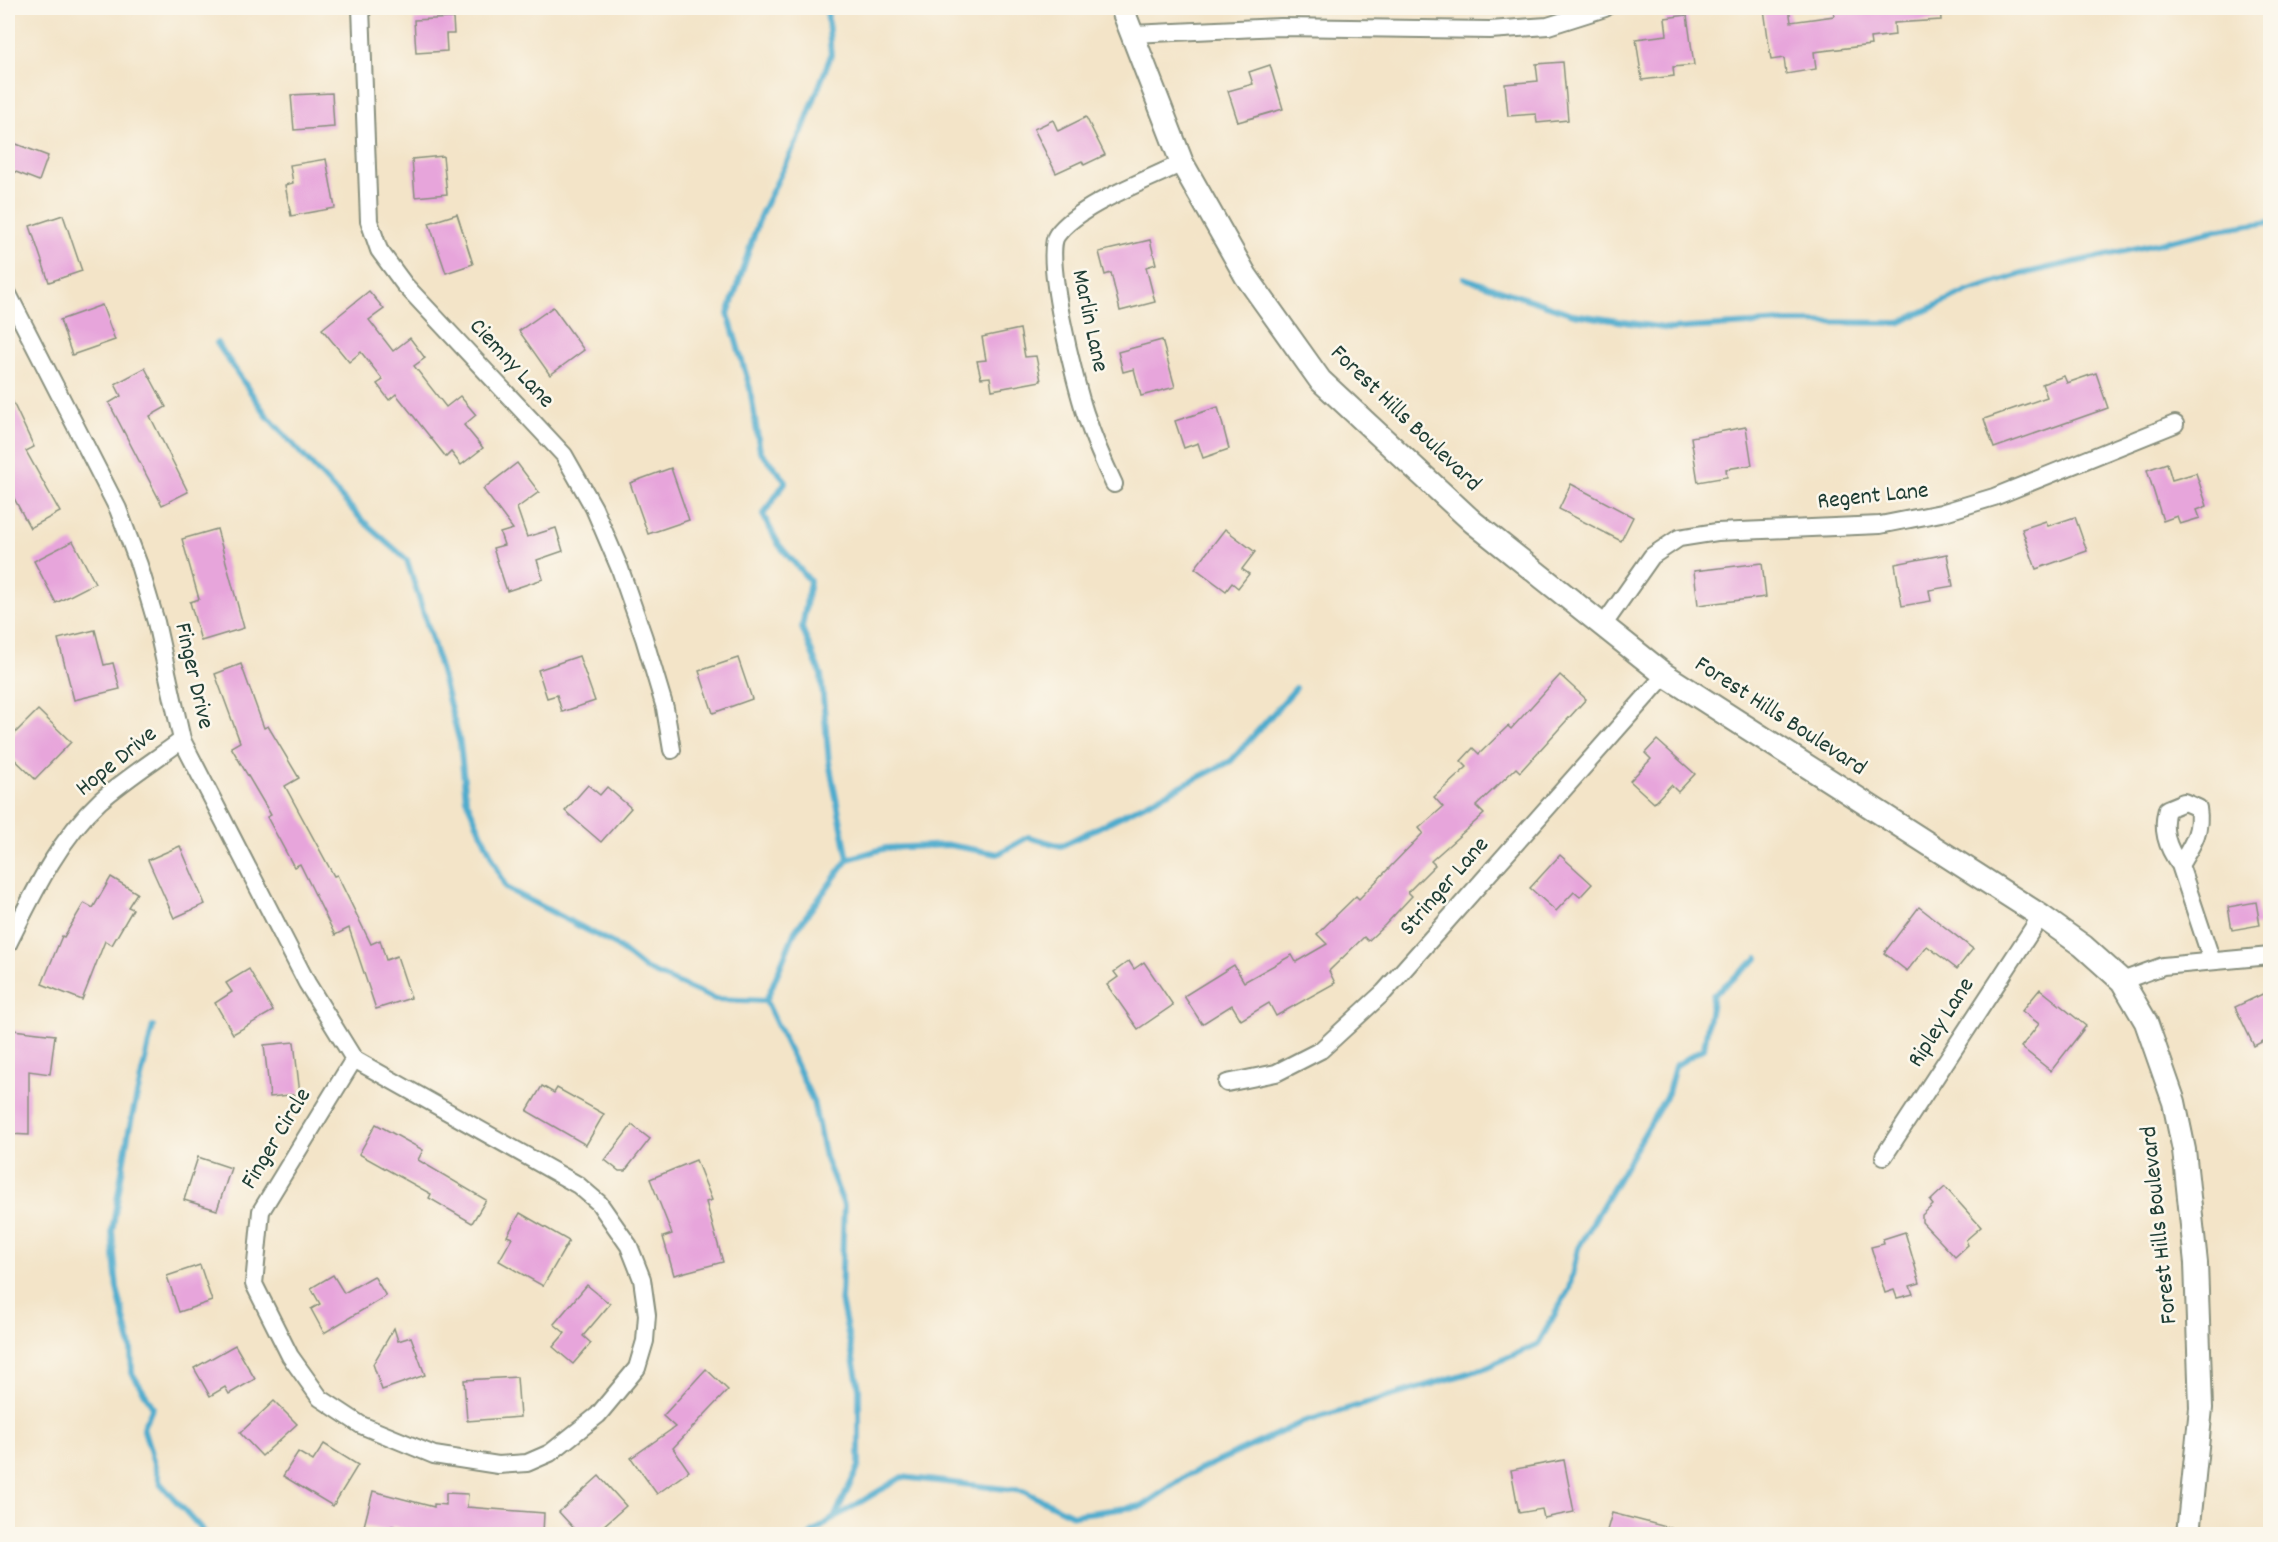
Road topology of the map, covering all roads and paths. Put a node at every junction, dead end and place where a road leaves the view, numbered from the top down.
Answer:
1 (360, 8) edge
2 (1122, 8) edge
3 (1594, 10) edge
4 (1133, 34) junction
5 (1182, 163) junction
6 (8, 294) edge
7 (2175, 424) dead end
8 (1114, 484) dead end
9 (1602, 627) junction
10 (1665, 675) junction
11 (182, 740) junction
12 (672, 750) dead end
13 (2180, 865) dead end
14 (2041, 916) junction
15 (8, 944) edge
16 (2271, 956) edge
17 (2212, 961) junction
18 (2122, 981) junction
19 (354, 1059) junction
20 (1227, 1083) dead end
21 (1884, 1156) dead end
22 (2188, 1534) edge

1 - 12 street, Ciemny Lane
2 - 4 main road, Forest Hills Boulevard
3 - 4 street
4 - 5 main road, Forest Hills Boulevard
5 - 8 street, Marlin Lane
5 - 9 main road, Forest Hills Boulevard
6 - 11 street, Finger Drive
7 - 9 street, Regent Lane
9 - 10 main road, Forest Hills Boulevard
10 - 14 main road, Forest Hills Boulevard
10 - 20 street, Stringer Lane
11 - 15 street, Hope Drive
11 - 19 street, Finger Drive
13 - 17 street
14 - 18 main road, Forest Hills Boulevard
14 - 21 street, Ripley Lane
16 - 17 street
17 - 18 street
18 - 22 main road, Forest Hills Boulevard
19 - 19 street, Finger Circle

